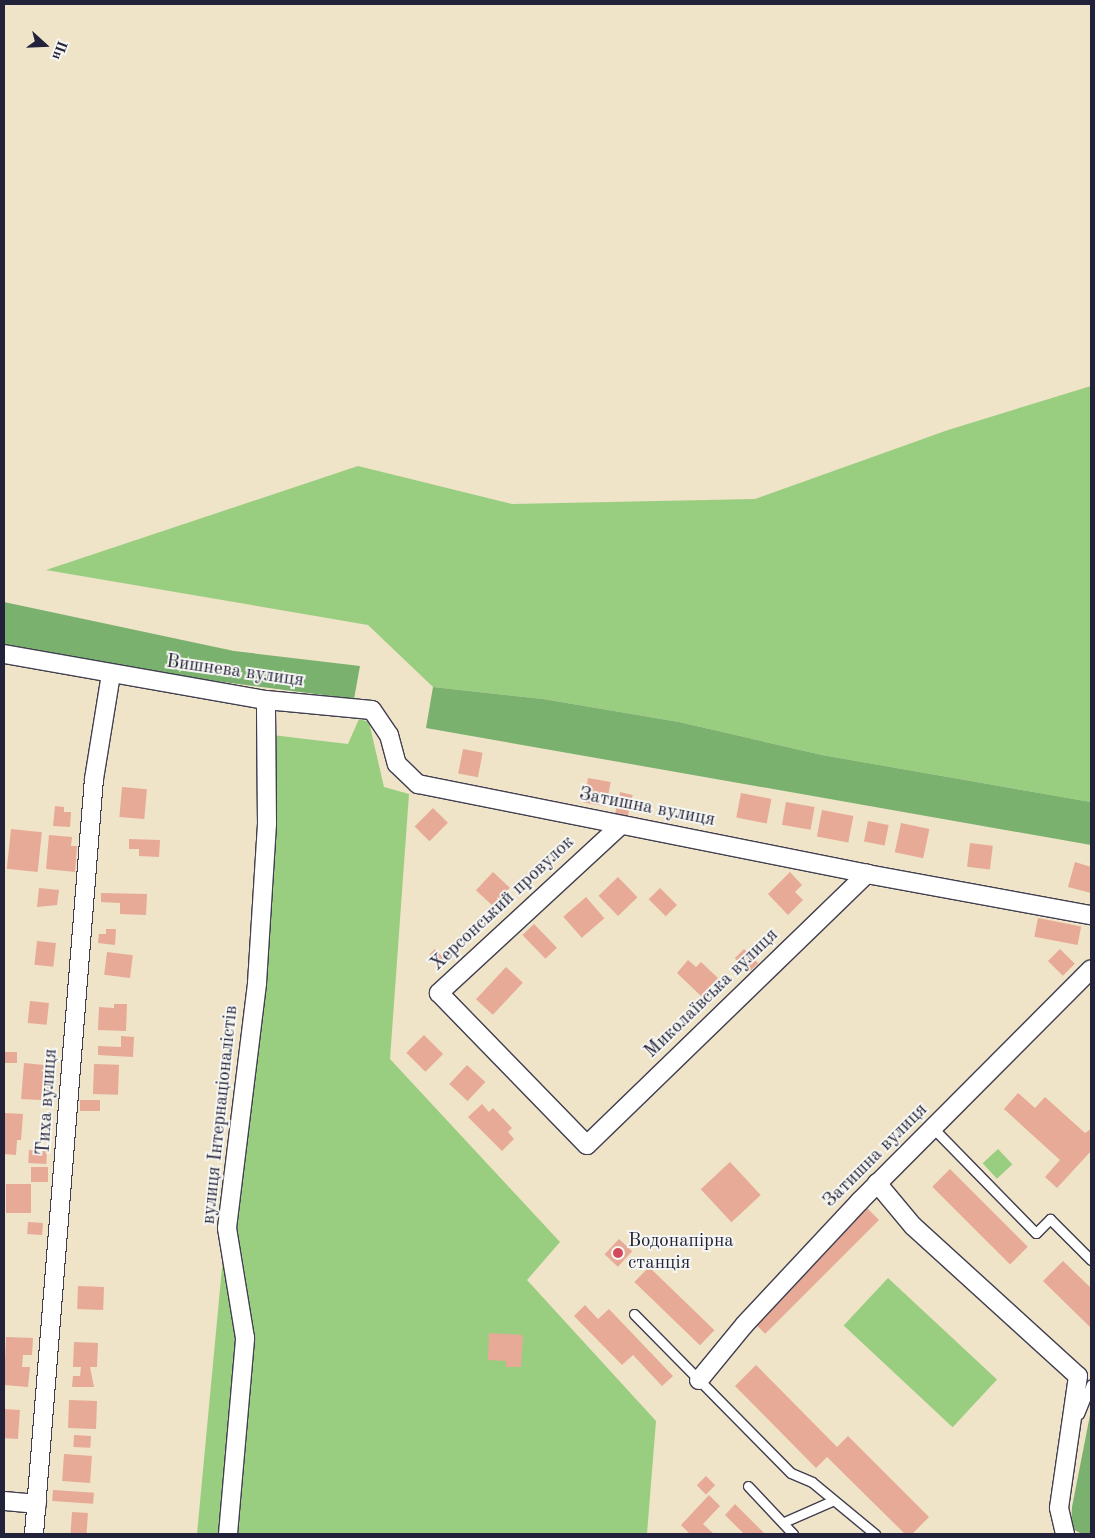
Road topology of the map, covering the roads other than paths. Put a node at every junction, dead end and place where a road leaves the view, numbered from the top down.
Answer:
1 (4, 654) edge
2 (111, 674) junction
3 (266, 700) junction
4 (418, 784) joint
5 (621, 825) junction
6 (867, 874) junction
7 (1091, 915) edge
8 (1091, 968) edge
9 (933, 1128) junction
10 (587, 1145) joint
11 (877, 1182) junction
12 (1091, 1260) edge
13 (634, 1314) dead end
14 (699, 1380) junction
15 (1091, 1384) edge
16 (1073, 1428) junction
17 (748, 1486) dead end
18 (4, 1501) edge
19 (832, 1501) junction
20 (37, 1504) junction
21 (784, 1522) junction
22 (34, 1534) edge
23 (228, 1534) edge
24 (793, 1534) edge
25 (875, 1534) edge
26 (1065, 1534) edge

1 - 2 street, Вишнева вулиця
2 - 3 street, Вишнева вулиця
2 - 20 street, Тиха вулиця
3 - 4 street, Вишнева вулиця
3 - 23 street, вулиця Інтернаціоналістів
4 - 5 street, Затишна вулиця
5 - 6 street, Затишна вулиця
5 - 10 street, Херсонський провулок
6 - 7 street, Затишна вулиця
6 - 10 street, Миколаївська вулиця
8 - 9 street, Затишна вулиця
9 - 11 street, Затишна вулиця
9 - 12 lane
11 - 14 street, Затишна вулиця
11 - 16 street
13 - 14 lane
14 - 19 lane
15 - 16 lane
16 - 26 street
17 - 21 lane
18 - 20 street
19 - 21 lane
19 - 25 lane
20 - 22 street, Тиха вулиця
21 - 24 lane

